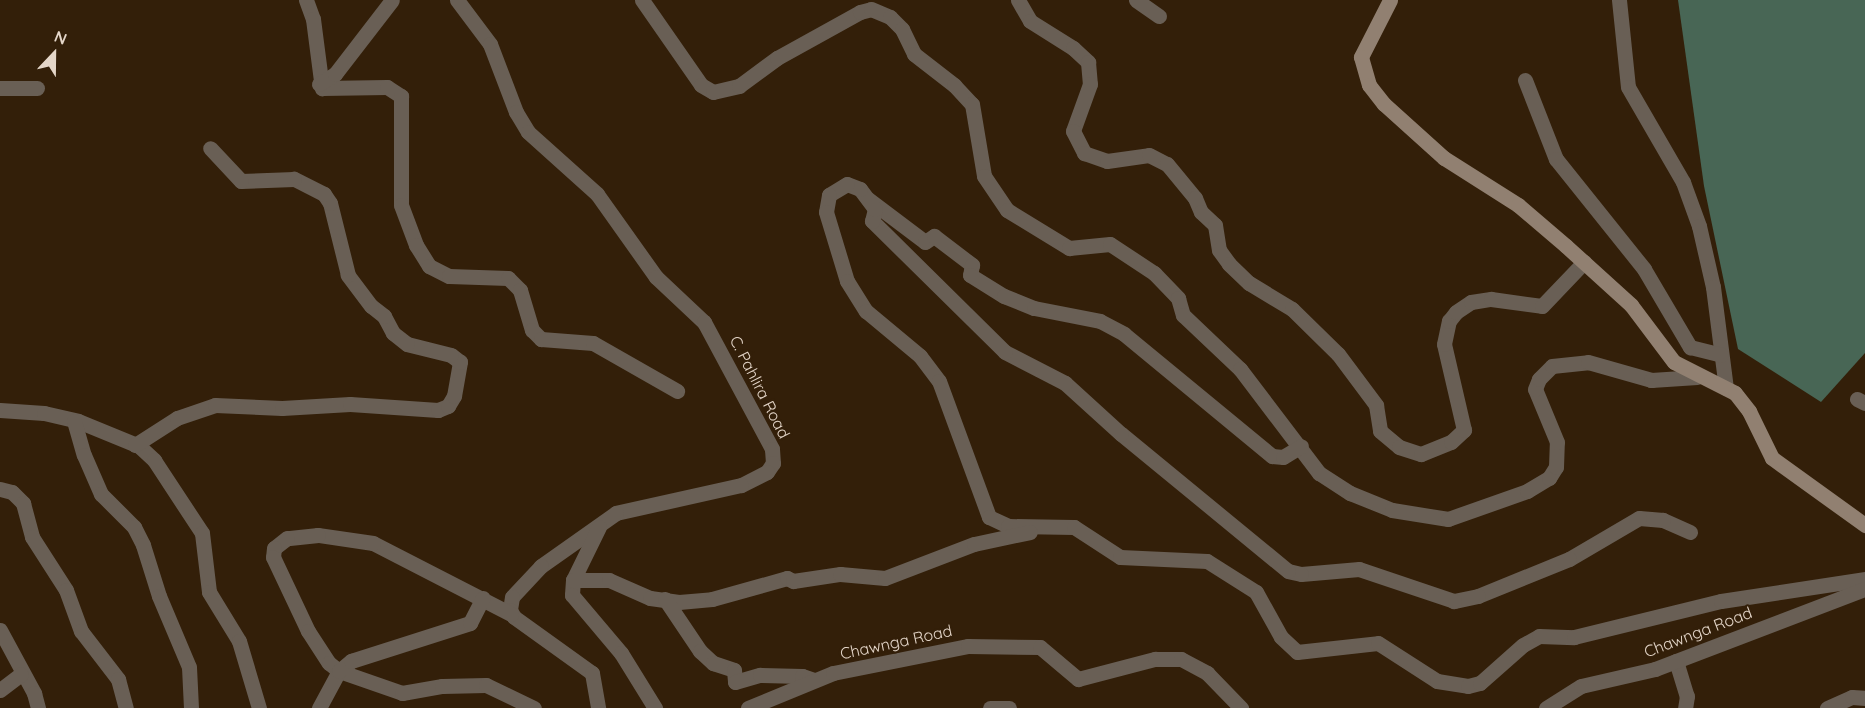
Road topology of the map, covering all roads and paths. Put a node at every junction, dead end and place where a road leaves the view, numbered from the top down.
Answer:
1 (306, 0) edge
2 (393, 0) edge
3 (457, 0) edge
4 (642, 0) edge
5 (1018, 0) edge
6 (1136, 0) edge
7 (1390, 0) edge
8 (1619, 0) edge
9 (1159, 16) dead end
10 (1525, 80) dead end
11 (319, 84) junction
12 (0, 88) edge
13 (37, 88) dead end
14 (210, 148) dead end
15 (866, 197) junction
16 (1584, 262) junction
17 (1721, 355) junction
18 (1697, 377) junction
19 (1726, 388) junction
20 (677, 391) dead end
21 (0, 410) edge
22 (74, 421) junction
23 (135, 445) junction
24 (1301, 446) junction
25 (0, 489) edge
26 (601, 524) junction
27 (1865, 525) edge
28 (1056, 526) junction
29 (1690, 532) dead end
30 (1865, 579) edge
31 (573, 580) junction
32 (1865, 588) edge
33 (483, 598) junction
34 (666, 599) junction
35 (511, 614) junction
36 (0, 630) edge
37 (1676, 661) junction
38 (339, 671) junction
39 (21, 674) junction
40 (814, 680) junction
41 (0, 690) edge
42 (1865, 698) edge
43 (38, 708) edge
44 (126, 708) edge
45 (191, 708) edge
46 (259, 708) edge
47 (319, 708) edge
48 (534, 708) edge
49 (598, 708) edge
50 (655, 708) edge
51 (748, 708) edge
52 (990, 708) edge
53 (1009, 708) edge
54 (1241, 708) edge
55 (1546, 708) edge
56 (1685, 708) edge
57 (1827, 708) edge

1 - 11 street
2 - 11 street
3 - 26 street, C. Pahlira Road
4 - 24 street
5 - 16 street
6 - 9 street
7 - 16 street
8 - 17 street
10 - 17 street
11 - 20 street
12 - 13 street
14 - 23 street
15 - 24 street
15 - 28 street
15 - 29 street
16 - 18 street
17 - 19 street
18 - 19 street
18 - 24 street
19 - 27 street
21 - 22 street
22 - 23 street
22 - 45 street
23 - 46 street
25 - 44 street
26 - 31 street
26 - 35 street, C. Pahlira Road
28 - 30 street
28 - 34 street
31 - 34 street
31 - 50 street
32 - 37 street, Chawnga Road
33 - 35 street
33 - 38 street
33 - 38 street
34 - 40 street
35 - 49 street
36 - 39 street
37 - 55 street, Chawnga Road
37 - 56 street
38 - 47 street
38 - 48 street
39 - 41 street
39 - 43 street
40 - 51 street, Chawnga Road
40 - 54 street, Chawnga Road
42 - 57 street
52 - 53 street

